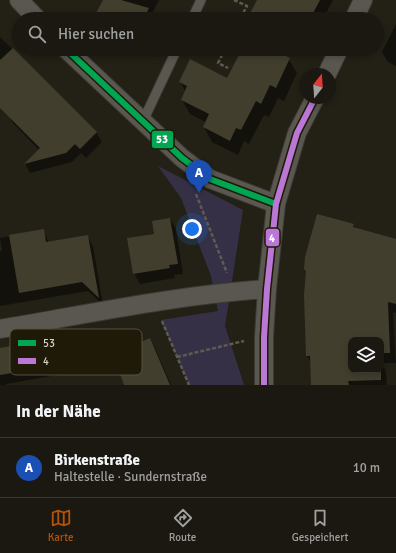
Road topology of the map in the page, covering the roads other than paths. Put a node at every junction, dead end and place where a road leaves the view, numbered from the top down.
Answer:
1 (19, 0) edge
2 (201, 0) edge
3 (363, 0) edge
4 (30, 12) edge
5 (195, 12) edge
6 (357, 12) edge
7 (73, 56) edge
8 (174, 56) edge
9 (335, 56) edge
10 (329, 68) edge
11 (312, 104) edge
12 (142, 121) junction
13 (276, 204) junction
14 (266, 289) junction
15 (0, 329) edge
16 (264, 385) edge

1 - 4 street
2 - 5 lane
3 - 6 street
7 - 12 street
8 - 12 lane
9 - 10 street
11 - 13 street
12 - 13 street
13 - 14 street
14 - 15 street
14 - 16 street

